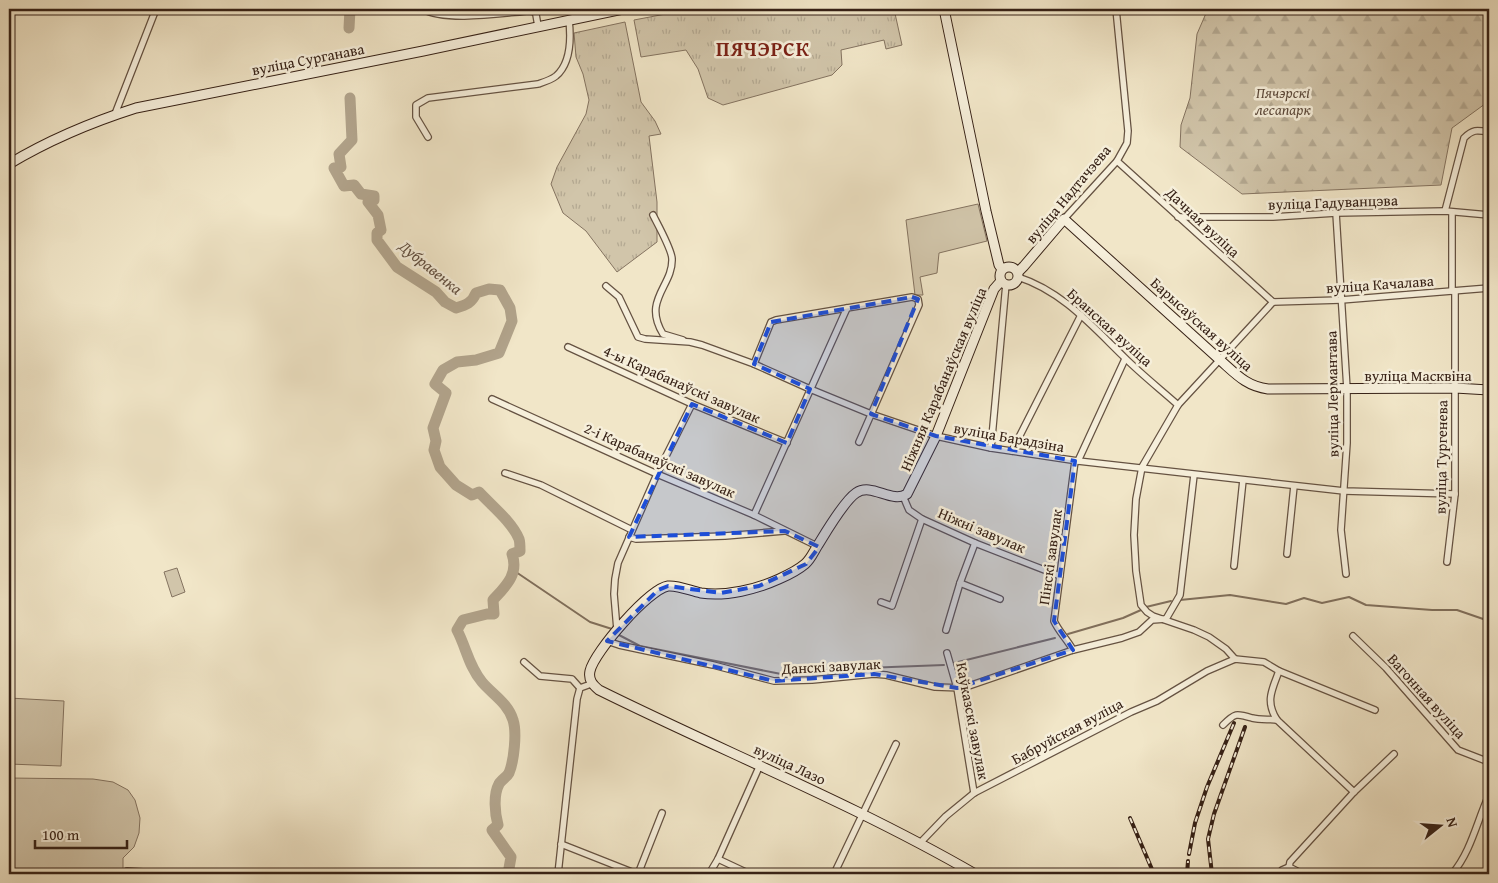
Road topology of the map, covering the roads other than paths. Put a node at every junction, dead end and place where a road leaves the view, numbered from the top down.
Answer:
1 (156, 9) edge
2 (423, 9) edge
3 (622, 9) edge
4 (944, 9) edge
5 (1116, 9) edge
6 (535, 10) edge
7 (569, 20) junction
8 (538, 26) junction
9 (115, 114) junction
10 (1489, 132) edge
11 (428, 137) dead end
12 (1117, 161) junction
13 (9, 164) edge
14 (1445, 211) junction
15 (1452, 212) junction
16 (1336, 213) junction
17 (654, 215) dead end
18 (1489, 216) edge
19 (1178, 217) junction
20 (1064, 219) junction
21 (1002, 269) junction
22 (1018, 274) junction
23 (1004, 283) junction
24 (606, 286) dead end
25 (1489, 288) edge
26 (1453, 291) junction
27 (1341, 300) junction
28 (1272, 302) junction
29 (848, 308) junction
30 (1081, 315) junction
31 (690, 342) junction
32 (568, 347) dead end
33 (1125, 358) junction
34 (1220, 360) junction
35 (754, 364) junction
36 (1455, 388) junction
37 (1347, 389) junction
38 (810, 390) junction
39 (1489, 390) edge
40 (492, 399) dead end
41 (692, 404) junction
42 (1178, 405) junction
43 (871, 414) junction
44 (936, 436) junction
45 (859, 442) dead end
46 (787, 443) junction
47 (991, 448) junction
48 (1012, 451) junction
49 (1077, 461) junction
50 (1142, 467) junction
51 (505, 473) dead end
52 (657, 474) junction
53 (1194, 475) junction
54 (1243, 480) junction
55 (1294, 486) junction
56 (1344, 491) junction
57 (1455, 494) junction
58 (903, 496) junction
59 (754, 515) junction
60 (922, 519) junction
61 (632, 530) junction
62 (785, 531) junction
63 (629, 537) junction
64 (975, 543) junction
65 (817, 546) junction
66 (1287, 554) dead end
67 (1448, 562) dead end
68 (1234, 566) dead end
69 (1346, 574) dead end
70 (1060, 576) junction
71 (960, 583) junction
72 (1000, 598) dead end
73 (881, 602) dead end
74 (1166, 619) junction
75 (617, 630) junction
76 (946, 630) dead end
77 (1353, 636) dead end
78 (607, 641) junction
79 (1073, 650) junction
80 (947, 653) dead end
81 (1235, 659) junction
82 (524, 662) dead end
83 (1279, 671) junction
84 (591, 684) junction
85 (580, 688) junction
86 (957, 688) junction
87 (1375, 710) dead end
88 (1277, 720) junction
89 (1223, 725) dead end
90 (896, 744) dead end
91 (1394, 754) dead end
92 (1489, 762) edge
93 (760, 765) junction
94 (1354, 792) junction
95 (974, 793) junction
96 (1489, 795) edge
97 (662, 813) dead end
98 (863, 814) junction
99 (921, 842) junction
100 (561, 844) junction
101 (718, 860) junction
102 (1290, 867) junction
103 (127, 872) dead end
104 (175, 874) edge
105 (558, 874) edge
106 (638, 874) edge
107 (709, 874) edge
108 (750, 874) edge
109 (834, 874) edge
110 (975, 874) edge
111 (1281, 874) edge
112 (1303, 874) edge
113 (1452, 874) edge

1 - 9 street
2 - 6 street
3 - 7 main road, вуліца Сурганава
4 - 21 main road
5 - 12 street, вуліца Надтачэева
6 - 8 street
7 - 8 main road, вуліца Сурганава
7 - 11 street
8 - 9 main road, вуліца Сурганава
9 - 13 main road, вуліца Сурганава
10 - 14 street
12 - 19 street, Дачная вуліца
12 - 20 street, вуліца Надтачэева
14 - 15 street, вуліца Гадуванцэва
14 - 16 street, вуліца Гадуванцэва
15 - 18 street, вуліца Гадуванцэва
15 - 26 street, вуліца Тургенева
16 - 19 street, вуліца Гадуванцэва
16 - 27 street, вуліца Лермантава
17 - 31 street
19 - 28 street, Дачная вуліца
20 - 22 main road, вуліца Надтачэева
20 - 34 main road, Барысаўская вуліца
21 - 22 main road
21 - 23 main road
22 - 23 main road
22 - 30 street, Бранская вуліца
23 - 44 main road, Ніжняя Карабанаўская вуліца
23 - 47 street
24 - 31 street, вуліца Барадзіна
25 - 26 street, вуліца Качалава
26 - 27 street, вуліца Качалава
26 - 36 street, вуліца Тургенева
27 - 28 street, вуліца Качалава
27 - 37 street, вуліца Лермантава
28 - 34 street
29 - 35 street
29 - 38 street
29 - 43 street
30 - 33 street, Бранская вуліца
30 - 48 street
31 - 35 street, вуліца Барадзіна
32 - 41 street, 4-ы Карабанаўскі завулак
33 - 42 street, Бранская вуліца
33 - 49 street, Пінскі завулак
34 - 37 main road, Барысаўская вуліца
34 - 42 street
35 - 38 street, вуліца Барадзіна
36 - 37 main road, вуліца Масквіна
36 - 39 main road, вуліца Масквіна
36 - 57 street, вуліца Тургенева
37 - 56 street, вуліца Лермантава
38 - 43 street, вуліца Барадзіна
38 - 46 street
40 - 52 street, 2-і Карабанаўскі завулак
41 - 46 street, 4-ы Карабанаўскі завулак
41 - 52 street
42 - 50 street
43 - 44 street, вуліца Барадзіна
43 - 45 street
44 - 47 street, вуліца Барадзіна
44 - 58 main road, Ніжняя Карабанаўская вуліца
46 - 59 street
47 - 48 street, вуліца Барадзіна
48 - 49 street, вуліца Барадзіна
49 - 50 street, вуліца Барадзіна
49 - 70 street, Пінскі завулак
50 - 53 street, вуліца Барадзіна
50 - 74 street
51 - 61 street
52 - 59 street, 2-і Карабанаўскі завулак
52 - 61 street
53 - 54 street, вуліца Барадзіна
53 - 74 street
54 - 55 street, вуліца Барадзіна
54 - 68 street
55 - 56 street, вуліца Барадзіна
55 - 66 street
56 - 57 street, вуліца Барадзіна
56 - 69 street, вуліца Лермантава
57 - 67 street, вуліца Тургенева
58 - 60 street, Ніжні завулак
58 - 65 main road
59 - 62 street, 2-і Карабанаўскі завулак
60 - 64 street, Ніжні завулак
60 - 73 street
61 - 63 street
62 - 63 street
62 - 65 street, 2-і Карабанаўскі завулак
63 - 75 street
64 - 70 street, Ніжні завулак
64 - 71 street
65 - 75 main road
70 - 79 street, Пінскі завулак
71 - 72 street
71 - 76 street
74 - 79 street, Данскі завулак
74 - 81 street
75 - 78 main road
77 - 92 street, Вагонная вуліца
78 - 84 main road
78 - 86 street, Данскі завулак
79 - 86 street, Данскі завулак
80 - 86 street, Каўказскі завулак
81 - 83 street, Бабруйская вуліца
81 - 95 street, Бабруйская вуліца
82 - 85 street
83 - 87 street, Бабруйская вуліца
83 - 88 street
84 - 85 street
84 - 93 main road, вуліца Лазо
85 - 100 street
86 - 95 street, Каўказскі завулак
88 - 89 street
88 - 94 street
90 - 98 street
91 - 94 street
93 - 98 main road, вуліца Лазо
93 - 101 street
94 - 102 street
95 - 99 street, Бабруйская вуліца
96 - 113 street
97 - 106 street
98 - 99 main road, вуліца Лазо
98 - 109 street
99 - 110 main road, вуліца Лазо
100 - 105 street
100 - 106 street
101 - 107 street
101 - 108 street
102 - 111 street
102 - 112 street
103 - 104 street

